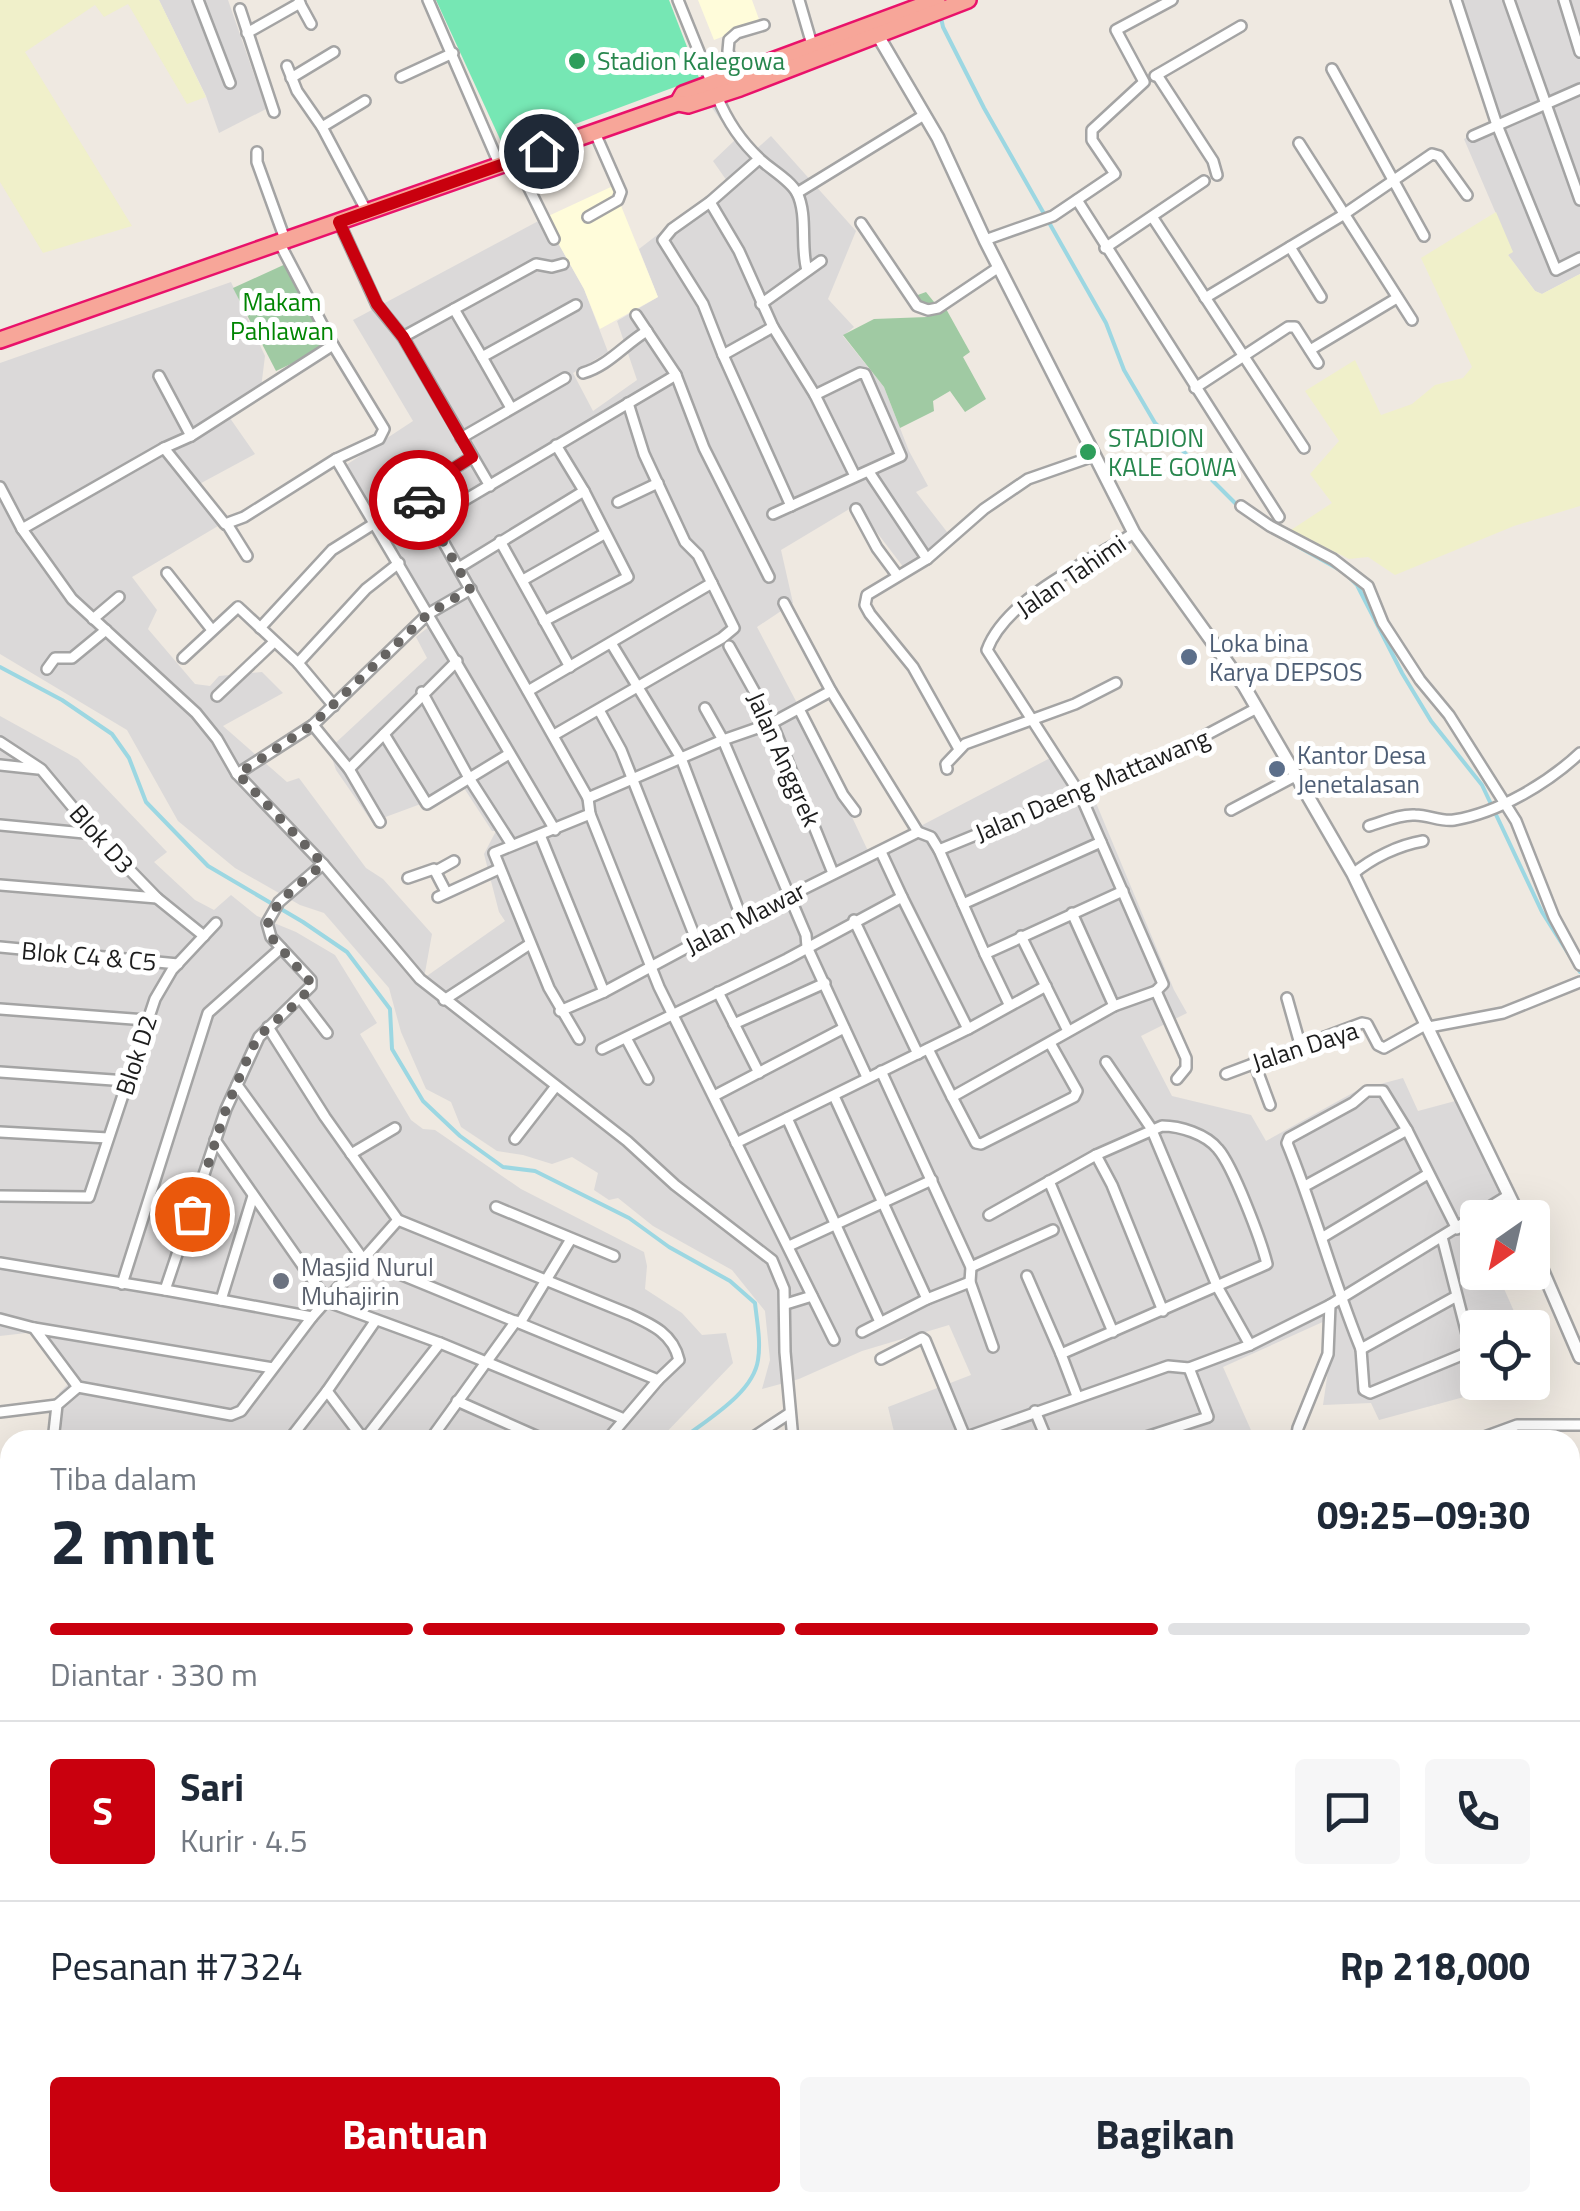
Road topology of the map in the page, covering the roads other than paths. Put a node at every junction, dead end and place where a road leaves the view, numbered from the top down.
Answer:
1 (198, 0) edge
2 (428, 0) edge
3 (678, 0) edge
4 (798, 0) edge
5 (968, 0) edge
6 (1172, 0) edge
7 (1456, 0) edge
8 (1509, 0) edge
9 (1564, 0) edge
10 (299, 2) edge
11 (938, 6) edge
12 (240, 9) dead end
13 (311, 24) dead end
14 (764, 25) dead end
15 (1241, 26) dead end
16 (247, 32) junction
17 (876, 34) junction
18 (813, 48) junction
19 (334, 52) dead end
20 (1580, 52) edge
21 (453, 53) junction
22 (287, 66) dead end
23 (1332, 69) dead end
24 (1157, 75) junction
25 (736, 76) junction
26 (401, 77) dead end
27 (292, 78) junction
28 (1144, 82) junction
29 (230, 83) dead end
30 (1580, 89) edge
31 (714, 90) junction
32 (365, 101) dead end
33 (1544, 107) junction
34 (274, 112) dead end
35 (924, 115) junction
36 (1497, 125) junction
37 (322, 127) junction
38 (595, 133) junction
39 (1473, 136) dead end
40 (1299, 143) dead end
41 (257, 152) dead end
42 (759, 159) junction
43 (507, 163) junction
44 (1217, 175) dead end
45 (1204, 181) dead end
46 (1392, 182) junction
47 (797, 192) junction
48 (1466, 195) dead end
49 (1077, 200) junction
50 (1580, 200) edge
51 (710, 202) junction
52 (368, 212) junction
53 (1343, 215) junction
54 (588, 218) dead end
55 (1152, 218) junction
56 (339, 222) junction
57 (861, 224) dead end
58 (1424, 236) dead end
59 (554, 239) dead end
60 (985, 240) junction
61 (283, 243) junction
62 (1290, 247) junction
63 (1105, 248) junction
64 (1580, 258) edge
65 (822, 261) dead end
66 (563, 264) dead end
67 (1000, 267) junction
68 (808, 270) junction
69 (1205, 298) junction
70 (1321, 298) dead end
71 (1396, 298) junction
72 (760, 304) junction
73 (576, 305) dead end
74 (454, 309) junction
75 (636, 316) dead end
76 (1412, 320) dead end
77 (773, 327) junction
78 (647, 331) junction
79 (403, 337) junction
80 (0, 340) edge
81 (333, 345) junction
82 (1310, 350) junction
83 (1242, 354) junction
84 (722, 355) junction
85 (482, 356) junction
86 (1318, 363) dead end
87 (583, 373) dead end
88 (676, 375) junction
89 (159, 376) dead end
90 (565, 378) dead end
91 (1195, 388) junction
92 (815, 395) junction
93 (628, 404) junction
94 (511, 408) junction
95 (191, 436) junction
96 (460, 438) junction
97 (556, 445) junction
98 (164, 448) junction
99 (1304, 448) dead end
100 (1094, 456) junction
101 (472, 457) junction
102 (336, 459) junction
103 (869, 472) junction
104 (855, 476) junction
105 (658, 483) junction
106 (490, 486) junction
107 (0, 487) edge
108 (584, 491) junction
109 (618, 502) dead end
110 (790, 506) junction
111 (1240, 506) dead end
112 (856, 509) dead end
113 (774, 514) dead end
114 (1280, 517) dead end
115 (431, 520) junction
116 (375, 523) junction
117 (227, 524) junction
118 (22, 528) junction
119 (1134, 533) junction
120 (604, 534) junction
121 (500, 541) junction
122 (248, 556) dead end
123 (928, 559) junction
124 (400, 563) junction
125 (460, 567) junction
126 (167, 573) dead end
127 (897, 575) junction
128 (770, 577) dead end
129 (523, 580) junction
130 (712, 583) junction
131 (470, 589) junction
132 (119, 597) dead end
133 (784, 603) dead end
134 (428, 614) junction
135 (93, 619) junction
136 (544, 621) junction
137 (260, 628) junction
138 (106, 630) junction
139 (212, 630) junction
140 (274, 642) junction
141 (611, 643) junction
142 (729, 646) dead end
143 (183, 658) dead end
144 (456, 661) junction
145 (298, 663) junction
146 (570, 667) junction
147 (47, 669) dead end
148 (1116, 683) dead end
149 (638, 687) junction
150 (528, 691) junction
151 (831, 691) junction
152 (422, 692) junction
153 (217, 696) dead end
154 (334, 706) junction
155 (705, 708) dead end
156 (1257, 708) junction
157 (799, 709) junction
158 (599, 710) junction
159 (1032, 718) junction
160 (772, 723) junction
161 (312, 725) junction
162 (384, 734) junction
163 (554, 735) junction
164 (723, 740) junction
165 (0, 742) edge
166 (959, 748) junction
167 (509, 754) junction
168 (1580, 754) edge
169 (681, 758) junction
170 (0, 766) edge
171 (349, 768) junction
172 (948, 768) dead end
173 (41, 769) junction
174 (238, 774) junction
175 (1297, 774) junction
176 (469, 778) junction
177 (633, 779) junction
178 (1080, 794) junction
179 (588, 798) junction
180 (1500, 804) junction
181 (854, 810) dead end
182 (1231, 810) dead end
183 (590, 814) junction
184 (380, 822) dead end
185 (0, 825) edge
186 (1369, 826) dead end
187 (556, 830) junction
188 (918, 832) junction
189 (95, 834) junction
190 (540, 835) junction
191 (1101, 842) junction
192 (1423, 842) dead end
193 (512, 846) junction
194 (939, 850) junction
195 (881, 852) junction
196 (454, 861) dead end
197 (323, 864) junction
198 (499, 869) junction
199 (436, 871) junction
200 (834, 873) junction
201 (1353, 874) junction
202 (408, 878) dead end
203 (0, 886) edge
204 (1123, 892) junction
205 (789, 896) junction
206 (902, 897) junction
207 (158, 898) junction
208 (963, 904) junction
209 (1072, 912) junction
210 (742, 919) junction
211 (854, 920) junction
212 (216, 924) dead end
213 (204, 936) junction
214 (1021, 936) junction
215 (697, 942) junction
216 (530, 944) junction
217 (0, 948) edge
218 (282, 948) junction
219 (806, 948) junction
220 (985, 954) junction
221 (178, 964) junction
222 (1580, 965) edge
223 (650, 966) junction
224 (1580, 982) edge
225 (826, 983) junction
226 (1046, 986) junction
227 (1156, 991) junction
228 (604, 992) junction
229 (718, 992) junction
230 (1286, 998) dead end
231 (301, 999) junction
232 (444, 1000) junction
233 (1010, 1004) junction
234 (1114, 1006) junction
235 (0, 1009) edge
236 (560, 1011) junction
237 (672, 1014) junction
238 (146, 1020) junction
239 (734, 1024) junction
240 (1428, 1025) junction
241 (268, 1027) junction
242 (844, 1028) junction
243 (968, 1029) junction
244 (1068, 1031) junction
245 (327, 1034) dead end
246 (626, 1038) junction
247 (579, 1039) dead end
248 (1050, 1043) junction
249 (1300, 1044) junction
250 (602, 1049) dead end
251 (928, 1049) junction
252 (918, 1054) junction
253 (1106, 1062) dead end
254 (1254, 1062) junction
255 (881, 1071) junction
256 (0, 1072) edge
257 (760, 1074) junction
258 (1226, 1074) dead end
259 (868, 1077) junction
260 (648, 1079) dead end
261 (1177, 1079) dead end
262 (127, 1081) junction
263 (237, 1085) junction
264 (556, 1086) junction
265 (714, 1096) junction
266 (834, 1096) junction
267 (952, 1097) junction
268 (1270, 1105) dead end
269 (787, 1118) junction
270 (395, 1128) dead end
271 (1150, 1128) junction
272 (1407, 1130) junction
273 (0, 1132) edge
274 (108, 1138) junction
275 (515, 1139) dead end
276 (215, 1140) junction
277 (736, 1143) junction
278 (351, 1154) junction
279 (1096, 1154) junction
280 (1428, 1174) junction
281 (932, 1180) junction
282 (1049, 1181) junction
283 (1305, 1186) junction
284 (1509, 1195) junction
285 (0, 1196) edge
286 (253, 1196) junction
287 (1511, 1200) edge
288 (885, 1202) junction
289 (496, 1208) dead end
290 (989, 1215) dead end
291 (398, 1220) junction
292 (837, 1224) junction
293 (1457, 1229) junction
294 (1052, 1230) dead end
295 (1324, 1237) junction
296 (1442, 1237) junction
297 (571, 1239) junction
298 (789, 1246) junction
299 (614, 1256) dead end
300 (363, 1259) junction
301 (0, 1263) edge
302 (970, 1267) junction
303 (1027, 1276) dead end
304 (544, 1281) junction
305 (970, 1282) junction
306 (122, 1284) junction
307 (1550, 1287) edge
308 (1218, 1288) junction
309 (165, 1290) junction
310 (812, 1296) junction
311 (1340, 1297) junction
312 (1455, 1297) junction
313 (927, 1299) junction
314 (220, 1300) junction
315 (328, 1302) junction
316 (786, 1304) junction
317 (1330, 1305) junction
318 (1163, 1311) junction
319 (1460, 1317) edge
320 (312, 1318) junction
321 (0, 1319) edge
322 (376, 1320) junction
323 (518, 1322) junction
324 (880, 1322) junction
325 (34, 1328) junction
326 (862, 1332) dead end
327 (1113, 1332) junction
328 (834, 1340) dead end
329 (440, 1343) junction
330 (992, 1346) dead end
331 (1250, 1346) junction
332 (1361, 1349) junction
333 (1062, 1354) junction
334 (1460, 1356) edge
335 (1580, 1356) edge
336 (881, 1359) dead end
337 (487, 1362) junction
338 (273, 1368) junction
339 (1189, 1368) junction
340 (658, 1380) junction
341 (78, 1387) junction
342 (328, 1391) junction
343 (1076, 1396) junction
344 (457, 1401) junction
345 (57, 1405) junction
346 (1035, 1411) junction
347 (0, 1412) edge
348 (790, 1413) junction
349 (624, 1420) junction
350 (1580, 1425) edge
351 (54, 1430) edge
352 (301, 1430) edge
353 (357, 1430) edge
354 (372, 1430) edge
355 (437, 1430) edge
356 (522, 1430) edge
357 (616, 1430) edge
358 (765, 1430) edge
359 (793, 1430) edge
360 (959, 1430) edge
361 (985, 1430) edge
362 (1043, 1430) edge
363 (1167, 1430) edge
364 (1298, 1430) edge
365 (1503, 1430) edge

1 - 29 street
2 - 21 street
3 - 31 street
4 - 18 street
5 - 11 highway
6 - 28 street
7 - 36 street
8 - 33 street
9 - 20 street
10 - 13 street
10 - 16 street
11 - 17 highway
11 - 18 highway
12 - 16 street
14 - 25 street
15 - 24 street
16 - 34 street
17 - 31 highway
17 - 35 street
18 - 25 highway
19 - 27 street
21 - 26 street
21 - 43 street
22 - 27 street
23 - 46 street
24 - 28 street
24 - 44 street
25 - 31 highway
27 - 37 street
28 - 49 street
30 - 33 street
31 - 38 highway
31 - 42 street
32 - 37 street
33 - 36 street
33 - 50 street
35 - 47 street
35 - 60 street
36 - 39 street
36 - 64 street
37 - 52 street
38 - 43 highway
38 - 54 street
40 - 53 street
41 - 61 street
42 - 47 street
42 - 51 street
43 - 52 highway
43 - 59 street
45 - 55 street
46 - 48 street
46 - 53 street
46 - 58 street
47 - 68 street
49 - 60 street
49 - 63 street
51 - 72 street
51 - 84 street
52 - 56 highway
53 - 62 street
53 - 71 street
55 - 63 street
55 - 69 street
56 - 61 highway
56 - 79 street
57 - 67 street
60 - 67 street
61 - 80 highway
61 - 81 street
62 - 69 street
62 - 70 street
63 - 91 street
65 - 68 street
66 - 74 street
67 - 100 street
68 - 72 street
69 - 83 street
71 - 76 street
71 - 82 street
72 - 77 street
73 - 85 street
74 - 79 street
74 - 85 street
75 - 78 street
77 - 84 street
77 - 92 street
78 - 87 street
78 - 88 street
79 - 96 street
81 - 95 street
81 - 102 street
82 - 83 street
82 - 86 street
83 - 91 street
83 - 99 street
84 - 110 street
85 - 94 street
88 - 93 street
88 - 128 street
89 - 95 street
90 - 94 street
91 - 114 street
92 - 103 street
92 - 104 street
93 - 97 street
93 - 105 street
94 - 96 street
95 - 98 street
96 - 101 street
97 - 106 street
97 - 108 street
98 - 117 street
98 - 118 street
100 - 119 street
100 - 123 street
101 - 106 street
101 - 115 street
102 - 116 street
102 - 117 street
103 - 104 street
103 - 123 street
104 - 110 street
105 - 109 street
105 - 130 street
106 - 115 street
107 - 118 street
108 - 120 street
108 - 121 street
110 - 113 street
111 - 180 street
112 - 127 street
115 - 125 street
116 - 124 street
116 - 137 street
117 - 122 street
118 - 135 street
119 - 156 street
119 - 159 street, Jalan Tahimi
120 - 129 street
120 - 136 street
121 - 125 street
121 - 129 street
123 - 127 street
124 - 134 street
124 - 145 street
125 - 131 street
126 - 139 street
127 - 166 street
129 - 136 street
130 - 141 street
130 - 149 street
131 - 134 street
131 - 150 street
132 - 135 street
133 - 151 street
134 - 144 street
134 - 154 street
135 - 138 street
136 - 146 street
137 - 139 street
137 - 140 street
138 - 147 street
138 - 174 street
139 - 143 street
140 - 145 street
140 - 153 street
141 - 146 street
141 - 149 street
142 - 160 street, Jalan Anggrek
144 - 152 street
144 - 167 street
145 - 154 street
146 - 150 street
148 - 159 street
149 - 158 street
149 - 169 street
150 - 163 street
151 - 157 street
151 - 188 street
152 - 162 street
152 - 176 street
154 - 161 street
155 - 164 street
156 - 175 street
156 - 178 street, Jalan Daeng Mattawang
157 - 160 street
157 - 181 street
158 - 163 street
158 - 177 street
159 - 166 street
159 - 178 street
160 - 164 street
160 - 200 street, Jalan Anggrek
161 - 171 street
161 - 174 street
162 - 171 street
162 - 176 street
163 - 179 street
164 - 169 street
164 - 205 street
165 - 173 street, Blok D3
166 - 172 street
167 - 176 street
167 - 187 street
168 - 180 street
169 - 177 street
169 - 210 street
170 - 173 street
171 - 184 street
173 - 189 street, Blok D3
174 - 197 street
175 - 182 street
175 - 201 street
176 - 193 street
177 - 179 street
177 - 215 street
178 - 191 street
178 - 194 street, Jalan Daeng Mattawang
179 - 183 street
180 - 186 street
180 - 222 street
183 - 187 street
183 - 223 street
185 - 189 street
187 - 190 street
188 - 194 street
188 - 195 street, Jalan Mawar
189 - 207 street, Blok D3
190 - 193 street
190 - 228 street
191 - 204 street
191 - 208 street
192 - 201 street
193 - 198 street
194 - 208 street
195 - 200 street, Jalan Mawar
195 - 206 street
196 - 199 street
197 - 218 street
197 - 232 street
198 - 199 street
198 - 216 street
199 - 202 street
200 - 205 street, Jalan Mawar
201 - 240 street
203 - 207 street
204 - 209 street
204 - 227 street
205 - 210 street, Jalan Mawar
205 - 219 street
206 - 211 street
206 - 243 street
207 - 213 street, Blok D3
208 - 220 street
209 - 214 street
209 - 234 street
210 - 215 street, Jalan Mawar
211 - 219 street
211 - 252 street
212 - 213 street, Blok D2
213 - 221 street, Blok D2
214 - 220 street
214 - 226 street
215 - 223 street, Jalan Mawar
216 - 232 street
216 - 236 street
217 - 221 street, Blok C4 & C5
218 - 231 street
218 - 306 street
219 - 225 street
219 - 229 street
220 - 233 street
221 - 238 street, Blok D2
223 - 228 street, Jalan Mawar
223 - 237 street
224 - 240 street
225 - 239 street
225 - 242 street
226 - 233 street
226 - 244 street
227 - 234 street
227 - 261 street
228 - 236 street, Jalan Mawar
229 - 237 street
229 - 239 street
230 - 249 street
231 - 241 street
231 - 245 street
232 - 264 street
233 - 243 street
234 - 244 street
235 - 238 street
236 - 247 street
237 - 246 street
237 - 265 street
238 - 262 street, Blok D2
239 - 257 street
240 - 249 street, Jalan Daya
240 - 284 street
241 - 263 street
241 - 278 street
242 - 257 street
242 - 259 street
243 - 251 street
244 - 248 street
246 - 250 street
246 - 260 street
248 - 267 street
248 - 267 street
249 - 254 street, Jalan Daya
251 - 252 street
251 - 267 street
252 - 255 street
253 - 271 street
254 - 258 street, Jalan Daya
254 - 268 street
255 - 259 street
255 - 281 street
256 - 262 street
257 - 265 street
259 - 266 street
262 - 274 street, Blok D2
263 - 276 street
263 - 300 street
264 - 275 street
264 - 316 street
265 - 277 street
266 - 269 street
266 - 288 street
269 - 277 street
269 - 292 street
270 - 278 street
271 - 279 street
271 - 308 street
271 - 308 street
272 - 280 street
272 - 283 street
272 - 283 street
273 - 274 street
274 - 285 street, Blok D2
276 - 286 street
276 - 309 street
277 - 298 street
278 - 291 street
279 - 282 street
279 - 318 street
280 - 293 street
280 - 295 street
281 - 288 street
281 - 302 street
282 - 290 street
282 - 327 street
283 - 295 street
284 - 287 street
284 - 293 street
286 - 314 street
286 - 315 street
288 - 292 street
288 - 313 street
289 - 297 street
291 - 300 street
291 - 304 street
292 - 298 street
292 - 324 street
293 - 296 street
294 - 302 street
295 - 311 street
296 - 311 street
296 - 312 street
297 - 299 street
297 - 304 street
298 - 310 street
300 - 315 street
300 - 323 street
301 - 306 street
302 - 305 street
303 - 333 street
304 - 323 street
304 - 340 street
305 - 313 street
305 - 330 street
306 - 309 street
307 - 335 street
308 - 318 street
308 - 331 street
309 - 314 street
310 - 316 street
310 - 328 street
311 - 317 street
311 - 332 street
312 - 319 street
312 - 332 street
313 - 324 street
314 - 320 street
315 - 320 street
315 - 322 street
316 - 348 street
317 - 331 street
317 - 364 street
318 - 327 street
320 - 338 street
321 - 325 street
322 - 329 street
322 - 342 street
323 - 337 street
323 - 340 street
324 - 326 street
325 - 338 street
325 - 341 street
327 - 333 street
329 - 337 street
329 - 354 street
331 - 339 street
332 - 334 street
333 - 343 street
336 - 360 street
337 - 344 street
337 - 349 street
338 - 341 street
339 - 343 street
339 - 363 street
340 - 349 street
341 - 345 street
342 - 352 street
342 - 353 street
343 - 346 street
344 - 355 street
344 - 356 street
345 - 347 street
345 - 351 street
346 - 361 street
346 - 362 street
348 - 358 street
348 - 359 street
349 - 357 street
350 - 365 street

